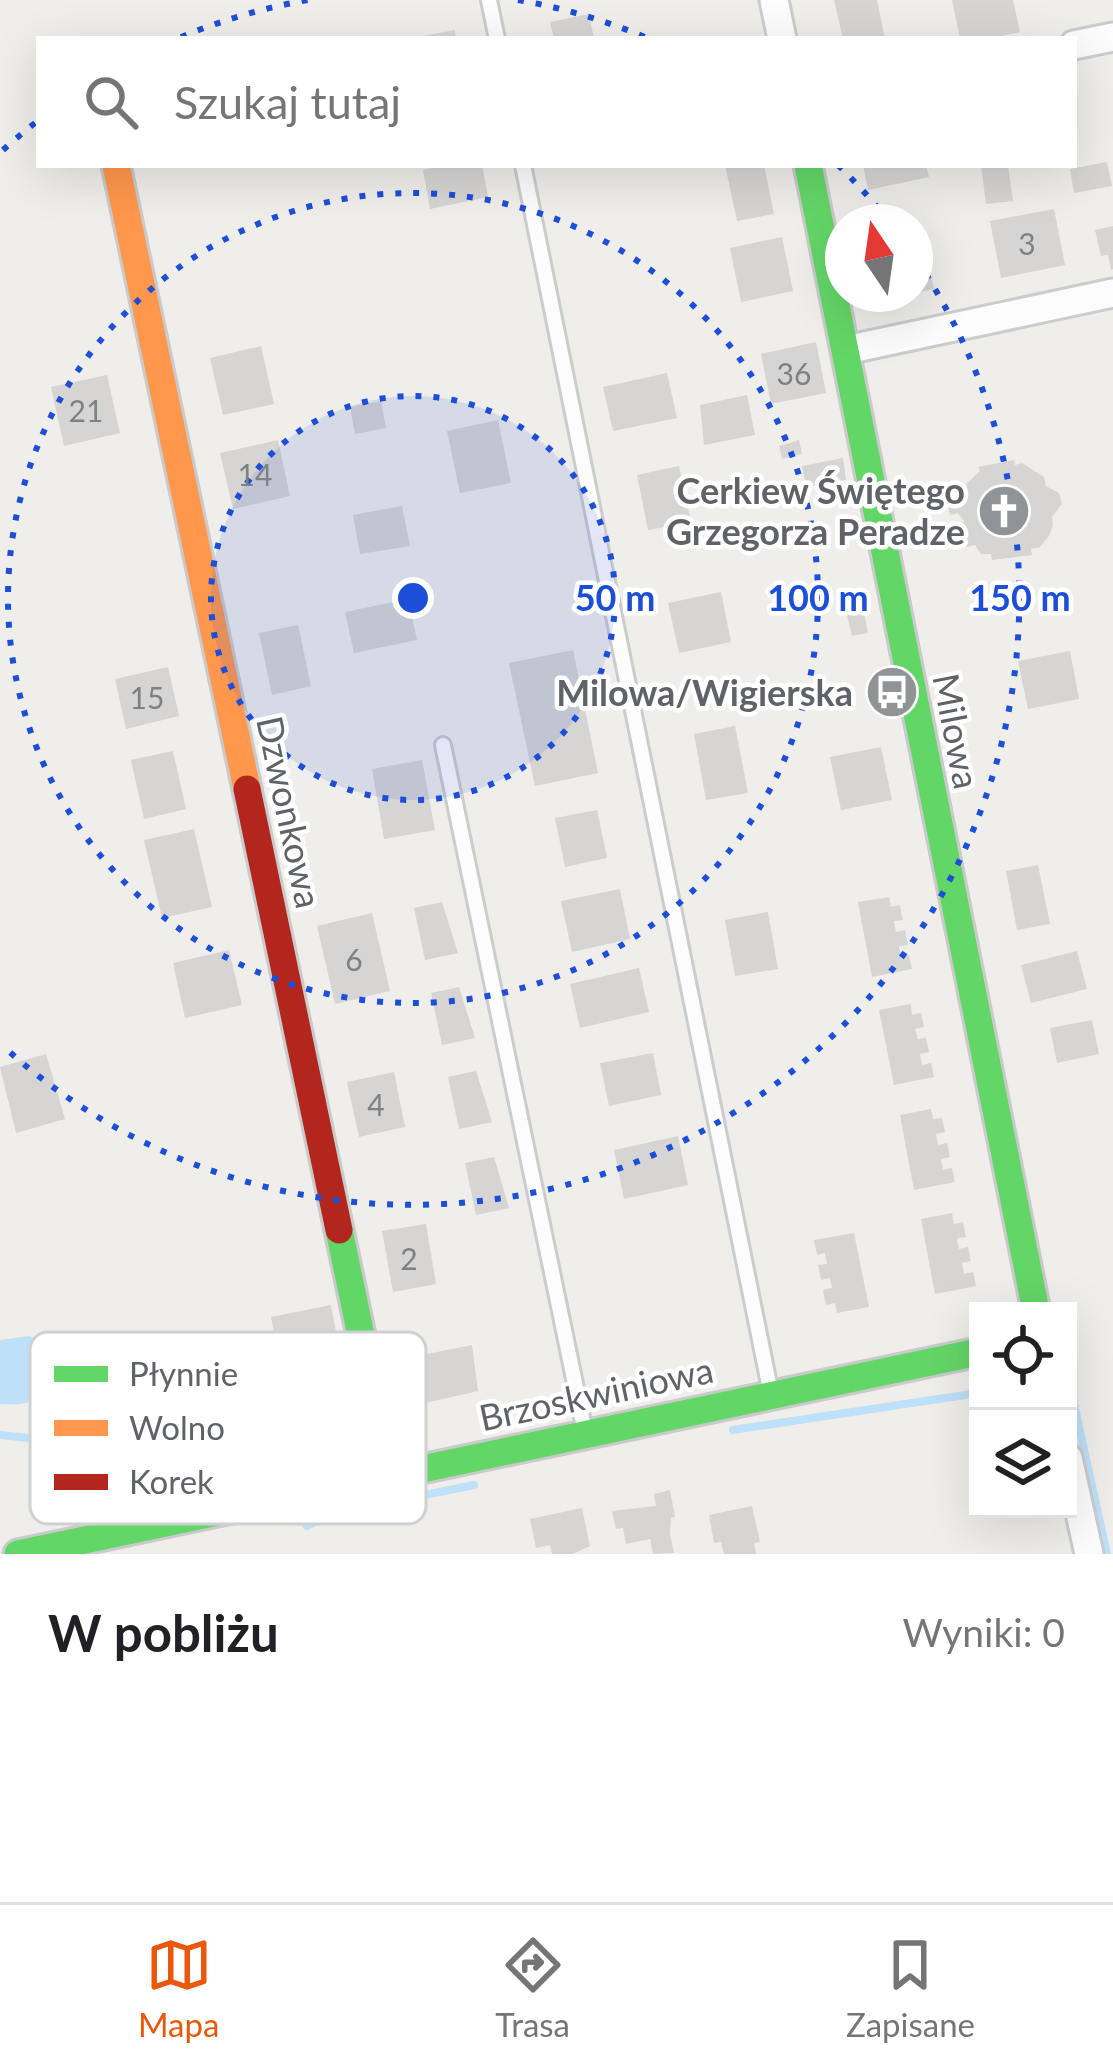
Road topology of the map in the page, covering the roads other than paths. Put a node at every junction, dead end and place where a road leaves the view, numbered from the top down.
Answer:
1 (489, 0) edge
2 (774, 0) edge
3 (496, 36) edge
4 (781, 36) edge
5 (1113, 37) edge
6 (1077, 44) edge
7 (117, 168) edge
8 (524, 168) edge
9 (809, 168) edge
10 (1113, 293) edge
11 (846, 350) junction
12 (443, 745) dead end
13 (1034, 1302) edge
14 (360, 1332) edge
15 (969, 1354) edge
16 (771, 1394) junction
17 (585, 1432) junction
18 (426, 1466) edge
19 (1077, 1499) edge
20 (158, 1524) edge
21 (18, 1554) edge
22 (1089, 1554) edge

1 - 3 lane
2 - 4 street
5 - 6 street
7 - 14 street, Dzwonkowa
8 - 16 lane
9 - 11 street, Milowa
10 - 11 street
11 - 13 street, Milowa
12 - 17 lane
15 - 16 street, Brzoskwiniowa
16 - 17 street, Brzoskwiniowa
17 - 18 street, Brzoskwiniowa
19 - 22 street
20 - 21 street, Brzoskwiniowa

